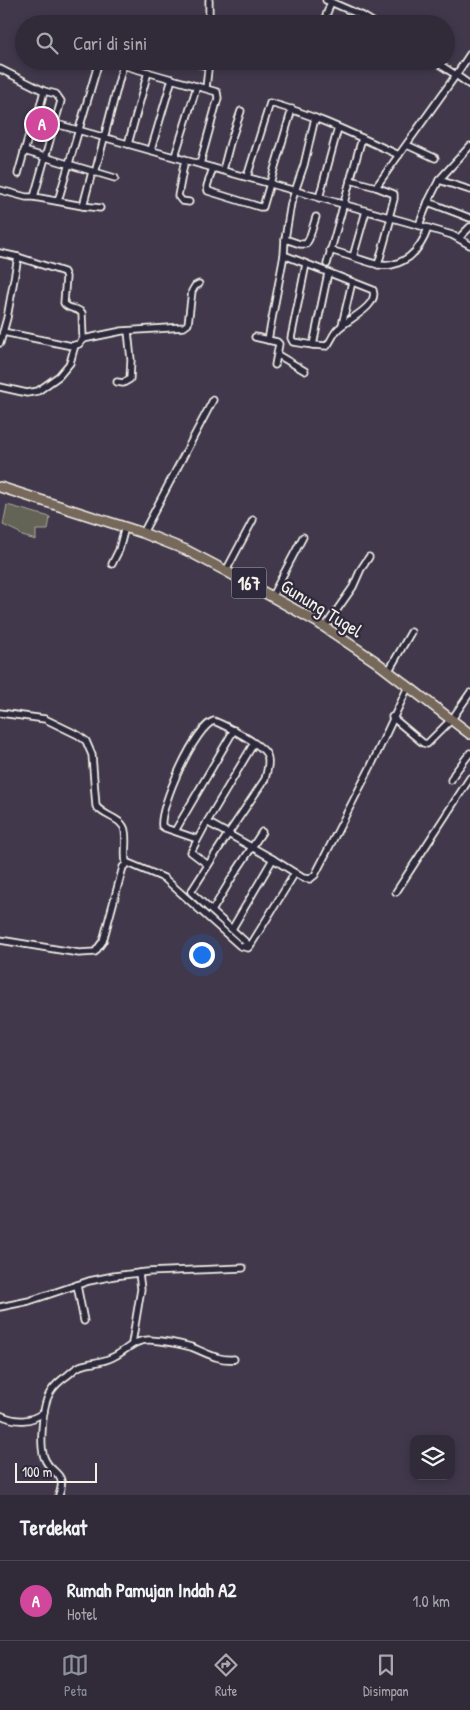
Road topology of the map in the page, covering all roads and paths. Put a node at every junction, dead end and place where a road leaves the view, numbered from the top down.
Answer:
1 (209, 0) edge
2 (329, 1) edge
3 (209, 15) edge
4 (326, 15) edge
5 (361, 15) edge
6 (470, 54) edge
7 (0, 69) edge
8 (96, 70) edge
9 (122, 70) edge
10 (141, 70) edge
11 (208, 70) edge
12 (448, 70) edge
13 (148, 72) junction
14 (456, 75) junction
15 (172, 79) junction
16 (470, 85) edge
17 (197, 86) junction
18 (206, 88) junction
19 (44, 91) junction
20 (292, 109) junction
21 (241, 111) dead end
22 (38, 114) junction
23 (315, 118) junction
24 (55, 124) junction
25 (338, 128) junction
26 (78, 131) junction
27 (104, 138) junction
28 (362, 138) junction
29 (128, 144) junction
30 (407, 145) junction
31 (470, 146) edge
32 (151, 150) junction
33 (24, 151) junction
34 (399, 155) junction
35 (175, 156) junction
36 (45, 158) junction
37 (435, 158) dead end
38 (185, 159) junction
39 (200, 164) junction
40 (69, 166) junction
41 (213, 168) junction
42 (223, 170) junction
43 (93, 173) junction
44 (18, 174) dead end
45 (247, 177) junction
46 (115, 178) dead end
47 (350, 180) junction
48 (439, 180) junction
49 (271, 184) junction
50 (376, 187) junction
51 (0, 190) edge
52 (470, 190) edge
53 (295, 191) junction
54 (34, 197) junction
55 (319, 198) junction
56 (58, 201) junction
57 (188, 202) dead end
58 (428, 202) junction
59 (343, 204) junction
60 (83, 206) junction
61 (100, 208) dead end
62 (366, 211) junction
63 (316, 217) dead end
64 (390, 217) junction
65 (470, 218) edge
66 (419, 226) junction
67 (470, 227) edge
68 (428, 228) junction
69 (459, 238) junction
70 (285, 239) junction
71 (470, 245) edge
72 (330, 250) junction
73 (0, 253) edge
74 (284, 255) junction
75 (18, 257) junction
76 (353, 257) junction
77 (306, 264) junction
78 (327, 264) dead end
79 (378, 265) junction
80 (328, 273) junction
81 (352, 282) junction
82 (199, 284) dead end
83 (0, 316) edge
84 (7, 318) junction
85 (342, 325) junction
86 (128, 331) junction
87 (3, 332) junction
88 (255, 337) dead end
89 (84, 339) junction
90 (268, 340) junction
91 (0, 343) edge
92 (75, 345) junction
93 (313, 345) junction
94 (278, 355) junction
95 (275, 365) dead end
96 (305, 371) dead end
97 (117, 382) dead end
98 (0, 386) edge
99 (213, 400) dead end
100 (0, 487) edge
101 (253, 520) dead end
102 (125, 527) junction
103 (143, 532) junction
104 (303, 538) dead end
105 (369, 557) dead end
106 (112, 564) dead end
107 (226, 571) junction
108 (272, 596) junction
109 (325, 628) junction
110 (411, 632) dead end
111 (388, 672) junction
112 (408, 686) junction
113 (470, 693) edge
114 (0, 713) edge
115 (392, 718) junction
116 (452, 719) junction
117 (234, 730) junction
118 (470, 734) edge
119 (254, 743) junction
120 (470, 753) edge
121 (470, 778) edge
122 (452, 780) dead end
123 (207, 822) junction
124 (175, 831) junction
125 (262, 832) dead end
126 (228, 834) junction
127 (197, 839) junction
128 (251, 846) junction
129 (273, 859) junction
130 (126, 863) junction
131 (208, 865) junction
132 (295, 873) junction
133 (396, 892) dead end
134 (212, 911) junction
135 (232, 929) junction
136 (0, 940) edge
137 (250, 946) junction
138 (243, 1268) dead end
139 (139, 1274) junction
140 (77, 1285) junction
141 (0, 1307) edge
142 (84, 1322) dead end
143 (132, 1343) junction
144 (234, 1359) dead end
145 (44, 1412) junction
146 (0, 1415) edge
147 (59, 1495) edge

1 - 3 street
2 - 4 street
2 - 5 street
6 - 14 street
7 - 19 street
8 - 26 street
9 - 27 street
10 - 13 street
11 - 18 street
12 - 14 street
13 - 15 street
13 - 29 street
14 - 16 street
14 - 30 street
15 - 17 street
15 - 32 street
17 - 18 street
17 - 35 street
18 - 39 street
19 - 22 street
19 - 24 street
20 - 23 street
20 - 45 street
20 - 49 street
21 - 42 street
22 - 24 street
22 - 33 street
23 - 25 street
23 - 53 street
24 - 26 street
24 - 36 street
25 - 28 street
25 - 55 street
26 - 27 street
26 - 40 street
27 - 29 street
27 - 43 street
28 - 34 street
28 - 47 street
29 - 32 street
30 - 34 street
30 - 37 street
31 - 48 street
32 - 35 street
33 - 36 street
33 - 44 street
34 - 50 street
35 - 38 street
36 - 40 street
36 - 54 street
38 - 39 street
38 - 57 street
39 - 41 street
40 - 43 street
40 - 56 street
41 - 42 street
41 - 49 street
42 - 45 street
43 - 46 street
43 - 60 street
45 - 49 street
47 - 50 street
47 - 59 street
48 - 52 street
48 - 58 street
49 - 53 street
50 - 64 street
51 - 54 street
53 - 55 street
53 - 70 street
54 - 56 street
55 - 59 street
56 - 60 street
58 - 65 street
58 - 66 street
59 - 62 street
59 - 72 street
60 - 61 street
62 - 64 street
62 - 76 street
63 - 70 street
64 - 66 street
64 - 79 street
66 - 68 street
67 - 69 street
68 - 69 street
68 - 79 street
69 - 71 street
70 - 74 street
72 - 76 street
72 - 78 street
73 - 75 street
74 - 77 street
74 - 90 street
75 - 84 street
75 - 89 street
76 - 79 street
77 - 80 street
77 - 93 street
80 - 81 street
80 - 93 street
81 - 85 street
81 - 85 street
82 - 86 street
83 - 84 street
84 - 87 street
85 - 93 street
86 - 89 street
86 - 97 street
87 - 91 street
87 - 92 street
88 - 90 street
89 - 92 street
90 - 94 street
92 - 98 street
94 - 95 street
94 - 96 street
99 - 103 street
100 - 102 main road, Gunung Tugel / 167
101 - 107 street
102 - 103 main road, Gunung Tugel / 167
102 - 106 street
103 - 107 main road, Gunung Tugel / 167
104 - 108 street
105 - 109 street
107 - 108 main road, Gunung Tugel / 167
108 - 109 main road, Gunung Tugel / 167
109 - 111 main road, Gunung Tugel / 167
110 - 111 street
111 - 112 main road, Gunung Tugel / 167
112 - 115 street
112 - 116 main road, Gunung Tugel / 167
113 - 116 street
114 - 130 street
115 - 116 street
115 - 132 street
116 - 118 main road, Gunung Tugel / 167
117 - 119 street
117 - 124 street
117 - 124 street
119 - 123 street
119 - 126 street
120 - 122 street
121 - 133 street
123 - 126 street
123 - 127 street
124 - 127 street
125 - 128 street
126 - 128 street
126 - 131 street
127 - 131 street
128 - 129 street
128 - 134 street
129 - 132 street
129 - 135 street
130 - 136 street
130 - 137 street
131 - 134 street
132 - 137 street
134 - 135 street
135 - 137 street
138 - 139 street
139 - 140 street
139 - 143 street
140 - 141 street
140 - 142 street
143 - 144 street
143 - 145 street
145 - 146 street
145 - 147 street

